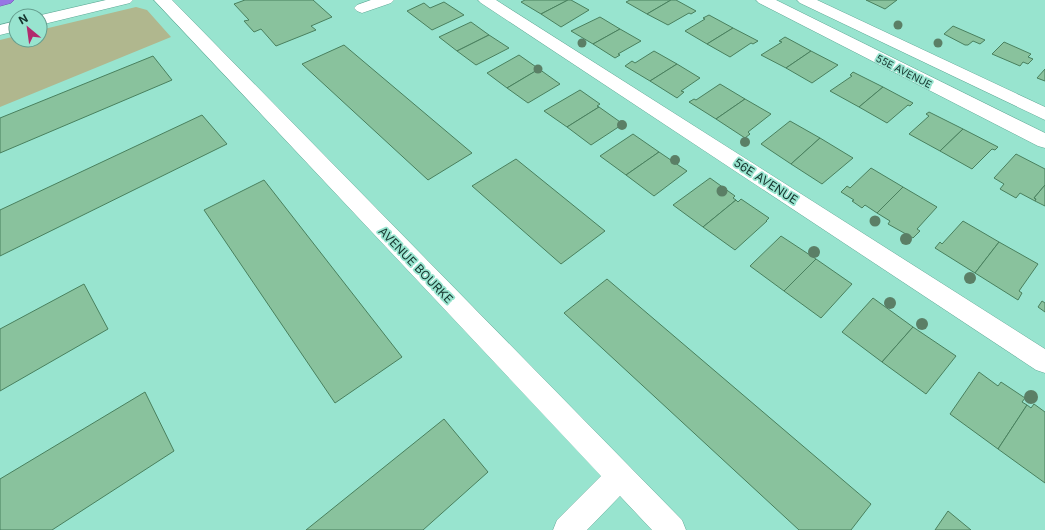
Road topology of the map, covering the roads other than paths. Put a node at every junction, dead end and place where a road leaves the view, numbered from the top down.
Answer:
1 (6, 0) edge
2 (125, 0) edge
3 (162, 0) edge
4 (386, 0) edge
5 (486, 0) edge
6 (764, 0) edge
7 (805, 0) edge
8 (0, 1) edge
9 (362, 8) dead end
10 (48, 18) edge
11 (1045, 114) edge
12 (1045, 141) edge
13 (1045, 362) edge
14 (620, 477) junction
15 (567, 530) edge
16 (672, 530) edge

1 - 8 highway
2 - 10 street
3 - 14 street, AVENUE BOURKE
4 - 9 street
5 - 13 street, 56E AVENUE
6 - 12 street, 55E AVENUE
7 - 11 street, 55E AVENUE
14 - 15 street
14 - 16 street, AVENUE BOURKE

